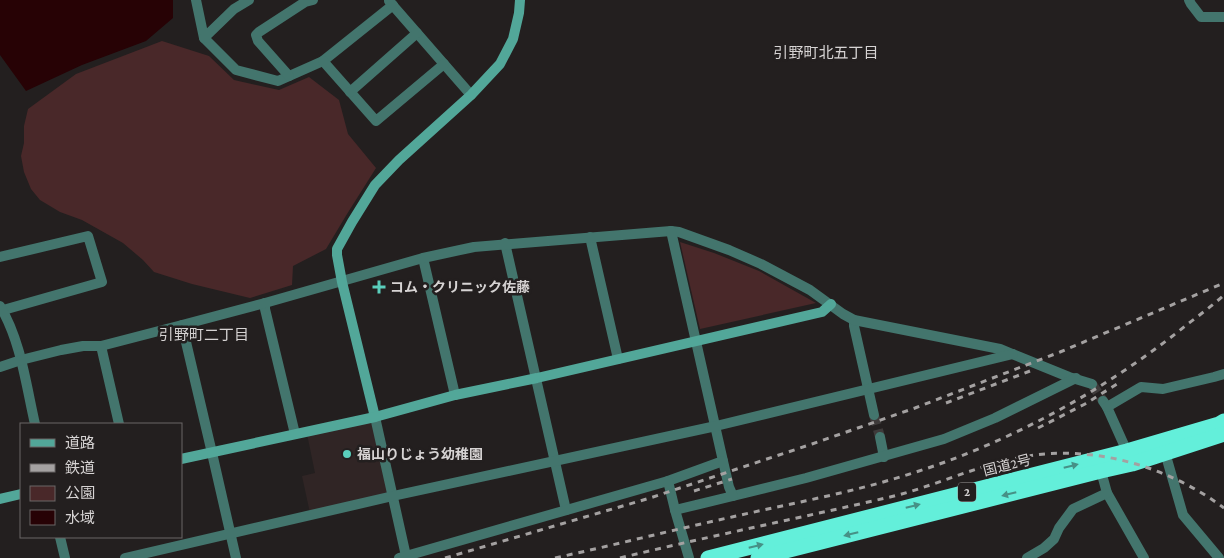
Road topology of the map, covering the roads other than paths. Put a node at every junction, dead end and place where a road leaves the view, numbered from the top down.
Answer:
1 (196, 0) edge
2 (249, 0) edge
3 (313, 0) edge
4 (520, 0) edge
5 (1190, 0) edge
6 (391, 3) edge
7 (1224, 17) edge
8 (417, 34) junction
9 (204, 38) junction
10 (323, 61) junction
11 (444, 64) junction
12 (290, 76) junction
13 (350, 92) junction
14 (471, 95) junction
15 (671, 231) junction
16 (590, 237) junction
17 (505, 244) junction
18 (0, 257) edge
19 (423, 258) junction
20 (342, 282) junction
21 (265, 304) junction
22 (831, 304) junction
23 (1, 309) edge
24 (854, 320) junction
25 (182, 326) junction
26 (697, 341) junction
27 (101, 346) junction
28 (1014, 354) junction
29 (618, 359) junction
30 (21, 360) junction
31 (0, 367) edge
32 (1224, 374) edge
33 (536, 378) junction
34 (1076, 378) junction
35 (1092, 384) tunnel mouth
36 (869, 389) junction
37 (455, 395) junction
38 (874, 415) tunnel mouth
39 (376, 417) junction
40 (1224, 422) edge
41 (35, 423) edge
42 (119, 423) edge
43 (716, 426) junction
44 (295, 434) junction
45 (1224, 434) edge
46 (880, 437) tunnel mouth
47 (1164, 447) junction
48 (212, 453) junction
49 (884, 457) junction
50 (1130, 458) junction
51 (182, 459) edge
52 (555, 460) junction
53 (724, 461) junction
54 (1101, 471) junction
55 (668, 481) junction
56 (1107, 493) junction
57 (20, 494) edge
58 (393, 496) junction
59 (733, 496) junction
60 (0, 499) edge
61 (566, 510) junction
62 (675, 510) junction
63 (230, 534) junction
64 (60, 538) edge
65 (402, 557) edge
66 (65, 558) edge
67 (126, 558) edge
68 (236, 558) edge
69 (690, 558) edge
70 (708, 558) edge
71 (758, 558) edge
72 (1027, 558) edge
73 (1144, 558) edge
74 (1220, 558) edge

1 - 9 street
2 - 9 street
3 - 12 street
4 - 14 street
5 - 7 street
6 - 8 street
6 - 10 street
8 - 11 street
8 - 13 street
9 - 12 street
10 - 12 street
10 - 13 street
11 - 13 street
11 - 14 street
14 - 20 street
15 - 16 street
15 - 22 street
15 - 26 street
16 - 17 street
16 - 29 street
17 - 19 street
17 - 33 street
18 - 23 street
19 - 20 street
19 - 37 street
20 - 21 street
20 - 39 street
21 - 25 street
21 - 44 street
22 - 24 street
22 - 26 street
23 - 30 street
24 - 28 street
24 - 36 street
25 - 27 street
25 - 48 street
26 - 29 street
26 - 43 street
27 - 30 street
27 - 42 street
28 - 34 street
28 - 36 street
29 - 33 street
30 - 31 street
30 - 41 street
32 - 50 street
33 - 37 street
33 - 52 street
34 - 35 street
34 - 49 street
36 - 38 street
36 - 43 street
37 - 39 street
39 - 44 street
39 - 58 street
40 - 47 highway, 国道2号 / 2
43 - 52 street
43 - 53 street
44 - 48 street
45 - 47 highway, 国道2号 / 2
46 - 49 street
47 - 50 highway, 国道2号 / 2
47 - 74 street
48 - 51 street
48 - 63 street
49 - 59 street
50 - 54 highway, 国道2号 / 2
70 -> 50 highway, 国道2号 / 2
52 - 58 street
52 - 61 street
53 - 55 street
53 - 59 street
54 - 56 street
54 -> 71 highway, 国道2号 / 2
55 - 61 street
55 - 62 street
56 - 72 street
56 - 73 street
57 - 60 street
58 - 63 street
58 - 65 street
59 - 62 street
61 - 65 street
62 - 69 street
63 - 67 street
63 - 68 street
64 - 66 street

